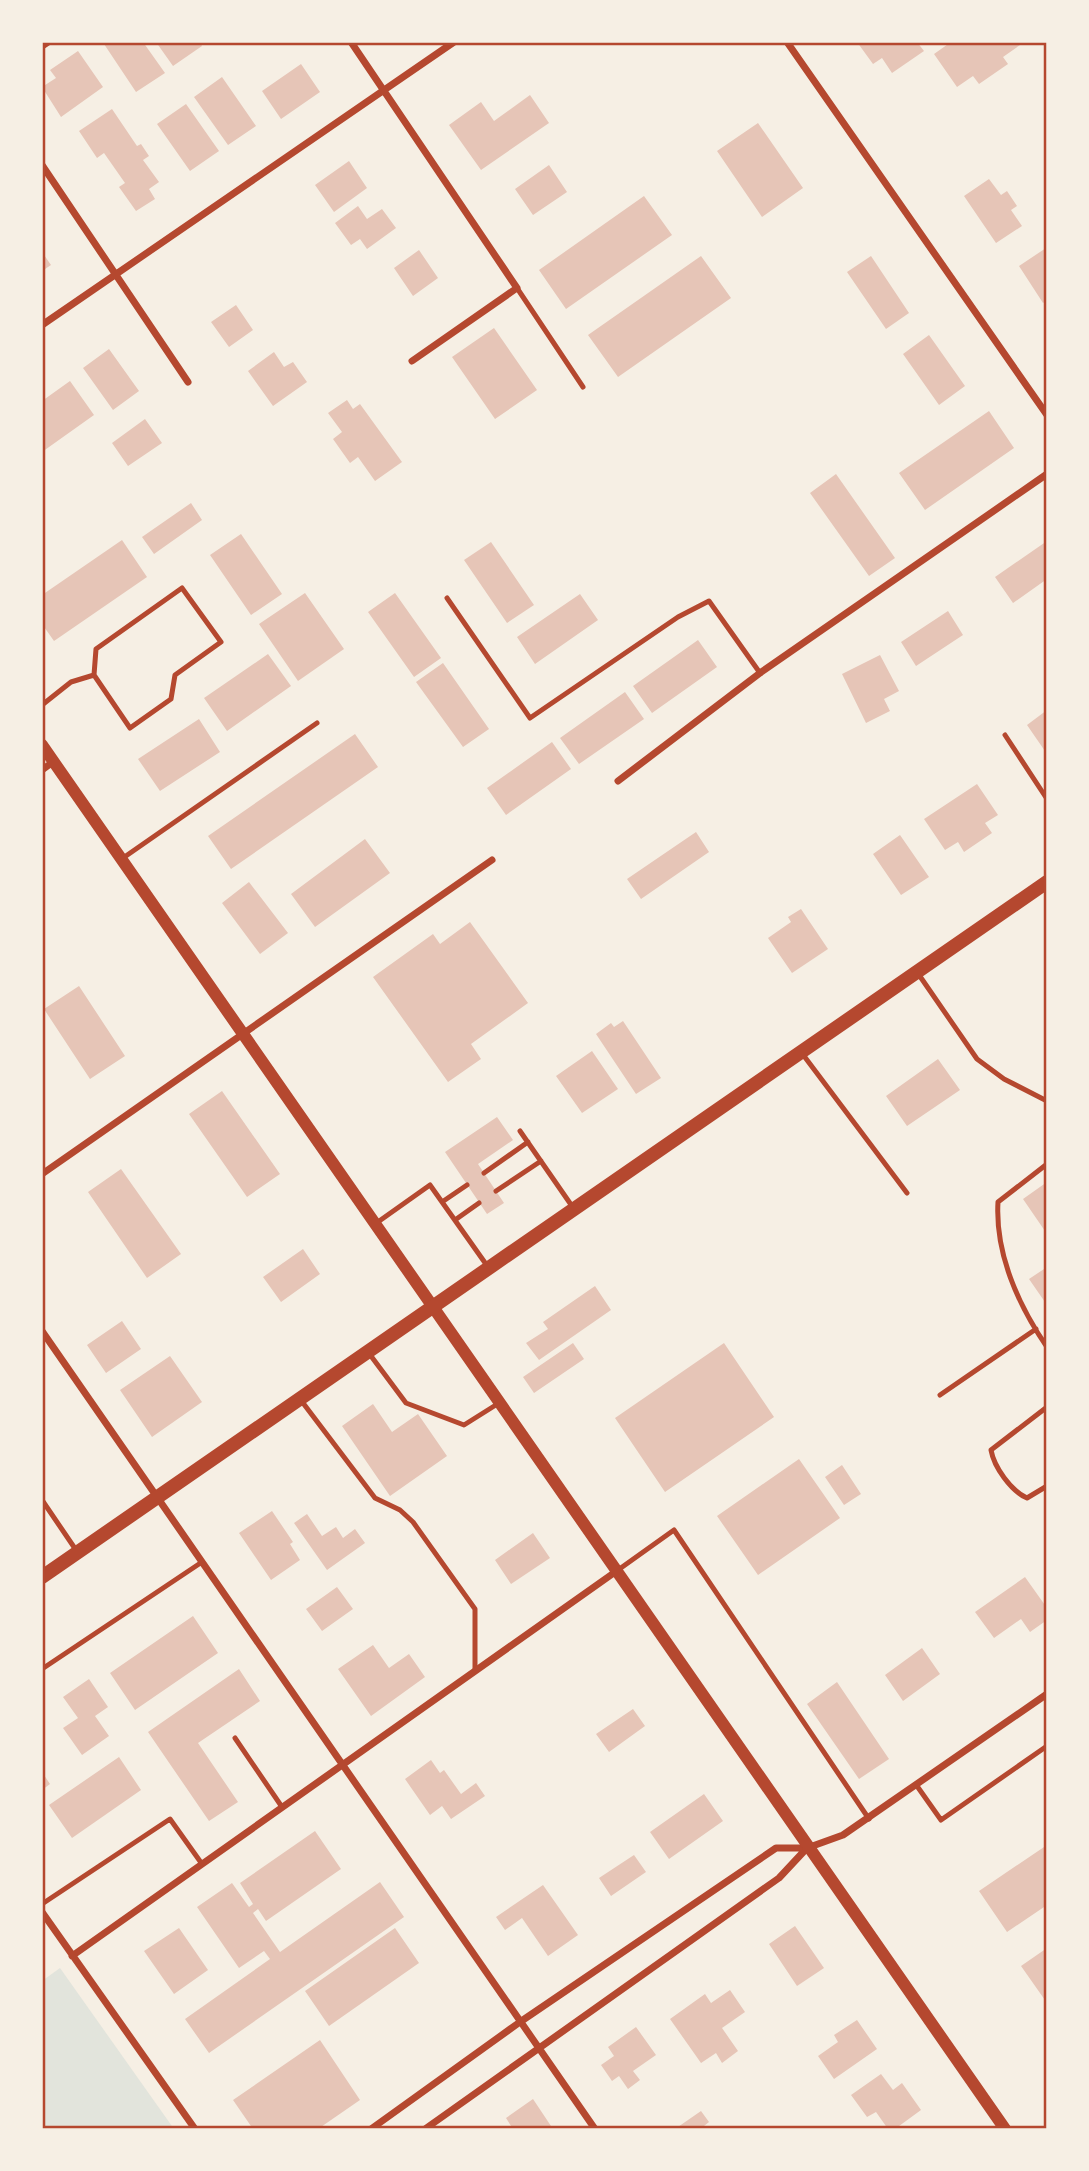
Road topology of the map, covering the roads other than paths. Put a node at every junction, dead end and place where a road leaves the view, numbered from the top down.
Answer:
1 (48, 42) edge
2 (351, 42) edge
3 (454, 42) edge
4 (787, 42) edge
5 (42, 46) edge
6 (386, 89) junction
7 (42, 165) edge
8 (115, 274) junction
9 (517, 288) junction
10 (42, 325) edge
11 (412, 361) dead end
12 (188, 382) dead end
13 (583, 387) dead end
14 (1047, 415) edge
15 (1047, 474) edge
16 (446, 597) dead end
17 (760, 673) junction
18 (94, 675) junction
19 (42, 705) edge
20 (317, 723) dead end
21 (1005, 735) dead end
22 (42, 745) edge
23 (48, 766) edge
24 (618, 781) dead end
25 (1047, 799) edge
26 (121, 860) junction
27 (492, 860) dead end
28 (1047, 882) edge
29 (917, 972) junction
30 (245, 1035) junction
31 (801, 1052) junction
32 (1047, 1101) edge
33 (520, 1131) dead end
34 (528, 1142) junction
35 (541, 1161) junction
36 (1047, 1164) edge
37 (484, 1173) dead end
38 (42, 1174) edge
39 (467, 1185) dead end
40 (496, 1191) dead end
41 (907, 1193) dead end
42 (442, 1202) junction
43 (479, 1203) dead end
44 (574, 1210) junction
45 (455, 1220) junction
46 (375, 1224) junction
47 (489, 1268) junction
48 (433, 1307) junction
49 (1036, 1329) junction
50 (42, 1331) edge
51 (1047, 1347) edge
52 (368, 1352) junction
53 (940, 1395) dead end
54 (300, 1399) junction
55 (499, 1403) junction
56 (1047, 1407) edge
57 (1047, 1486) edge
58 (158, 1497) junction
59 (42, 1500) edge
60 (78, 1553) junction
61 (202, 1562) junction
62 (618, 1570) junction
63 (42, 1577) edge
64 (42, 1669) edge
65 (475, 1671) junction
66 (1047, 1694) edge
67 (235, 1738) dead end
68 (1047, 1746) edge
69 (341, 1765) junction
70 (917, 1786) junction
71 (282, 1807) junction
72 (869, 1819) junction
73 (807, 1848) junction
74 (202, 1864) junction
75 (42, 1904) edge
76 (42, 1912) edge
77 (72, 1955) junction
78 (520, 2022) junction
79 (540, 2050) junction
80 (195, 2129) edge
81 (371, 2129) edge
82 (425, 2129) edge
83 (595, 2129) edge
84 (1005, 2129) edge

1 - 5 street
2 - 6 street
3 - 6 street
4 - 14 street
6 - 8 street
6 - 9 street
7 - 8 street
8 - 10 street
8 - 12 street
9 - 11 street
9 - 13 lane
15 - 17 street
16 - 17 lane
17 - 24 street
18 - 18 lane
18 - 19 lane
20 - 26 lane
21 - 25 lane
22 - 23 street
23 - 26 street
26 - 30 street
27 - 30 street
28 - 29 main road
29 - 31 main road
29 - 32 lane
30 - 38 street
30 - 46 street
31 - 41 lane
31 - 44 main road
33 - 34 lane
34 - 35 lane
34 - 37 lane
35 - 40 lane
35 - 44 lane
36 - 49 lane
39 - 42 lane
42 - 45 lane
42 - 46 lane
43 - 45 lane
44 - 47 main road
45 - 47 lane
46 - 48 street
47 - 48 main road
48 - 52 main road
48 - 55 street
49 - 51 lane
49 - 53 lane
50 - 58 street
52 - 54 main road
52 - 55 lane
54 - 58 main road
54 - 65 lane
55 - 62 street
56 - 57 lane
58 - 60 main road
58 - 61 street
59 - 60 lane
60 - 63 main road
61 - 64 lane
61 - 69 street
62 - 65 street
62 - 72 lane
62 - 73 street
65 - 69 street
66 - 70 street
67 - 71 lane
68 - 70 lane
69 - 71 street
69 - 78 street
70 - 72 street
71 - 74 street
72 - 73 street
73 - 78 street
73 - 79 street
73 - 84 street
74 - 75 lane
74 - 77 street
76 - 77 street
77 - 80 street
78 - 79 street
78 - 81 street
79 - 82 street
79 - 83 street

